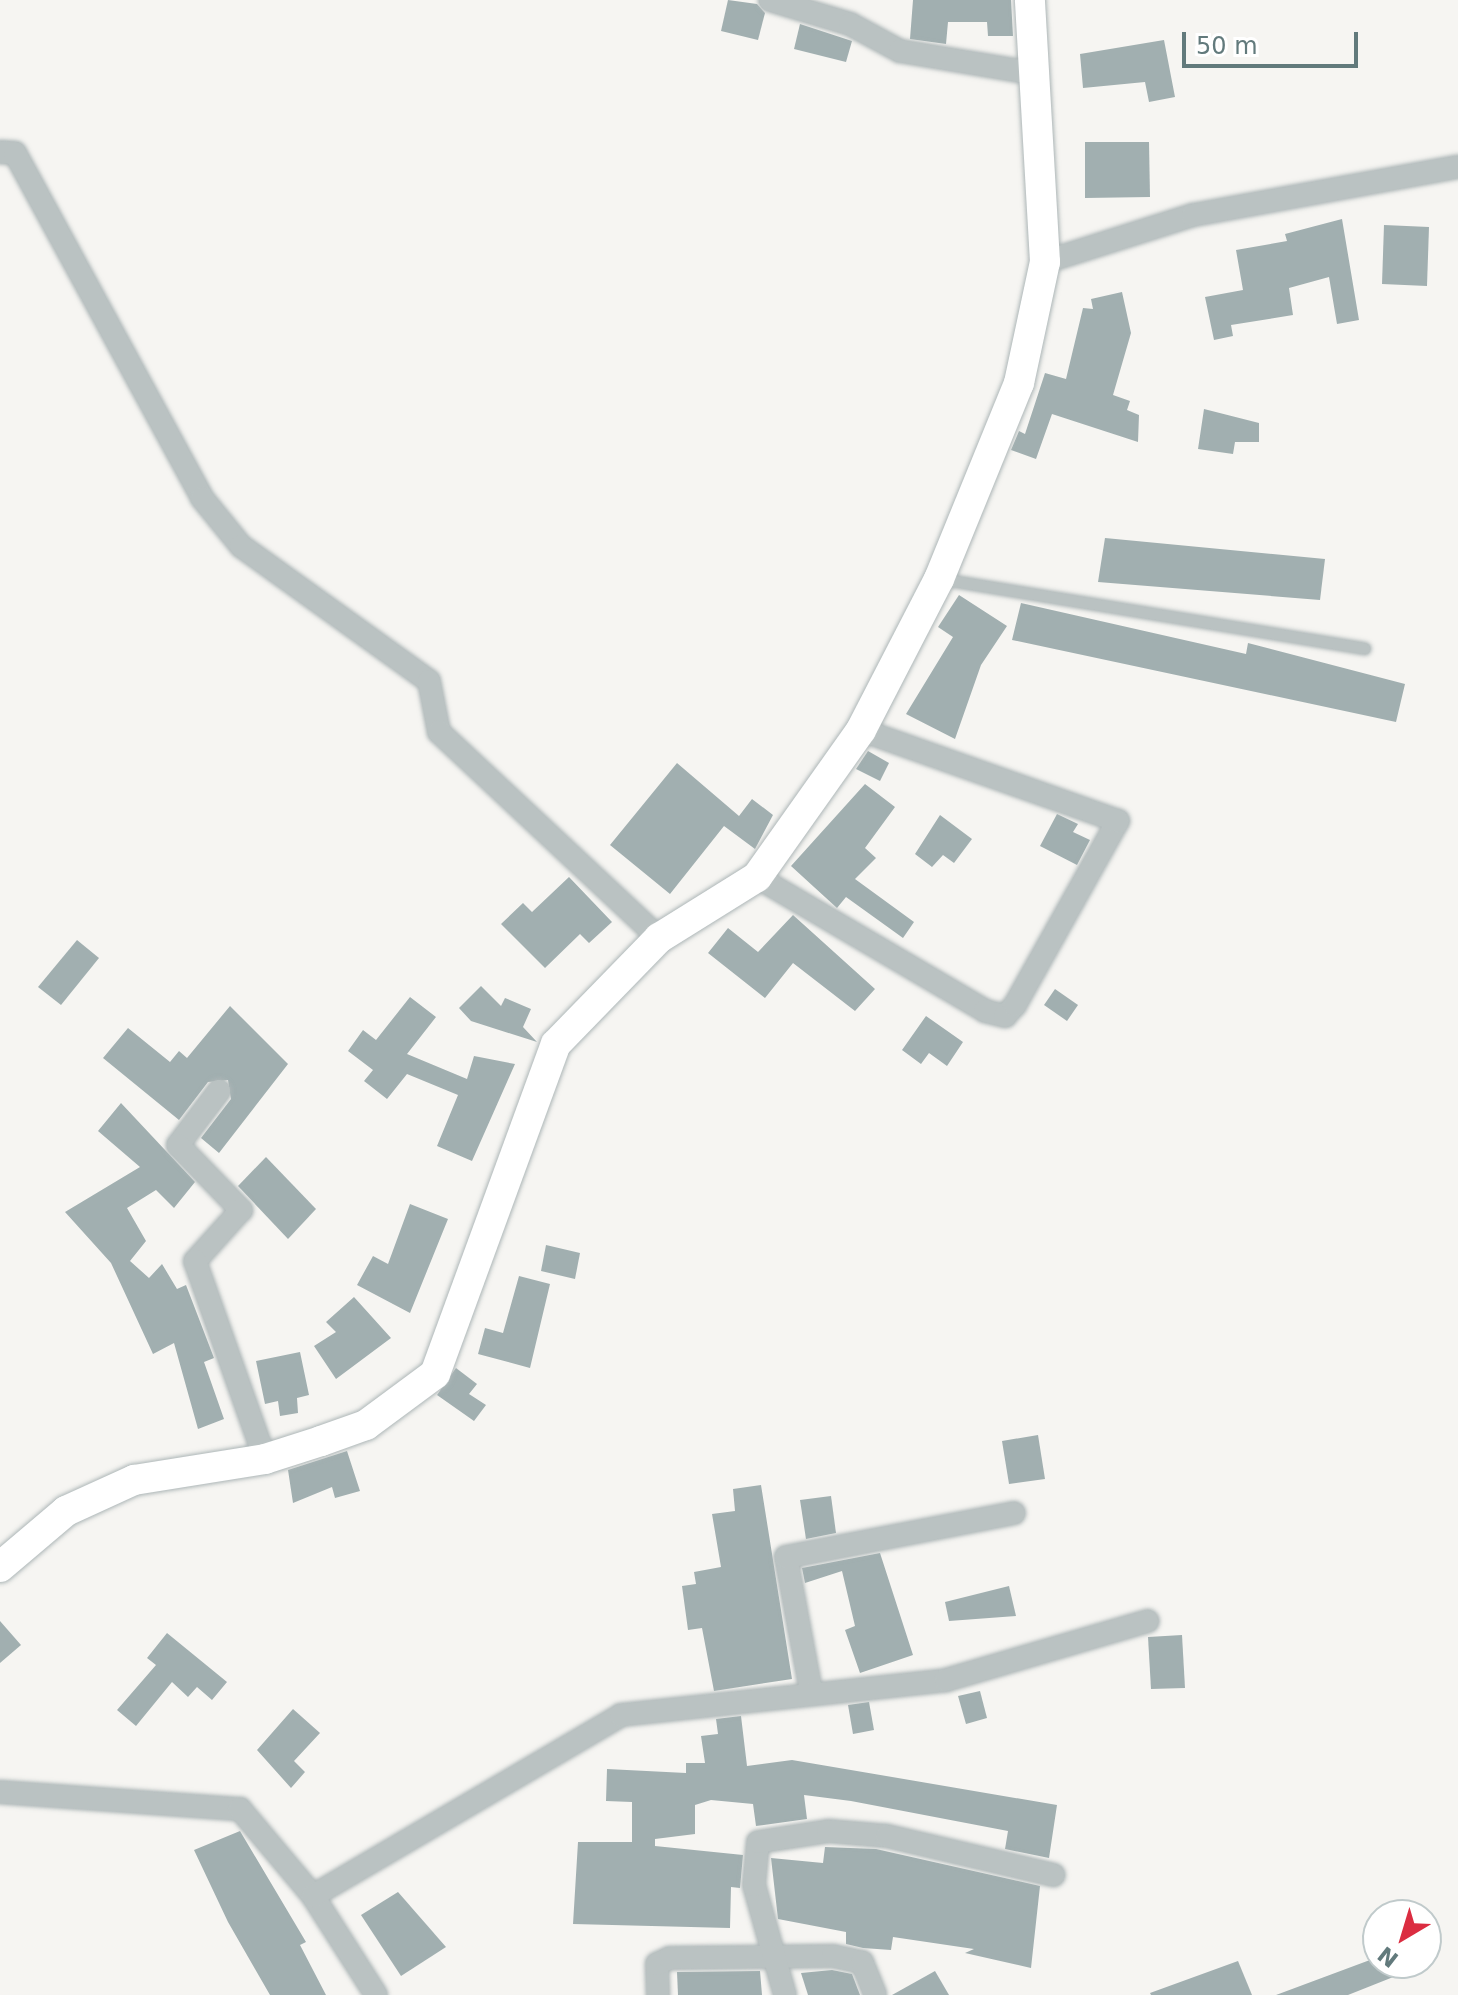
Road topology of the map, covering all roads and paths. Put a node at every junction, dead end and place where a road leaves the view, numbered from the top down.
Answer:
1 (770, 0) edge
2 (1030, 0) edge
3 (1037, 74) junction
4 (0, 152) edge
5 (1458, 167) edge
6 (1045, 262) junction
7 (939, 579) junction
8 (1364, 648) dead end
9 (861, 730) junction
10 (757, 877) junction
11 (659, 938) junction
12 (219, 1091) dead end
13 (265, 1459) junction
14 (1014, 1513) dead end
15 (0, 1567) edge
16 (1148, 1621) dead end
17 (811, 1691) junction
18 (0, 1792) edge
19 (1053, 1875) dead end
20 (313, 1896) junction
21 (777, 1956) junction
22 (376, 1995) edge
23 (658, 1995) edge
24 (785, 1995) edge
25 (875, 1995) edge

1 - 3 street
2 - 3 street
3 - 6 street
4 - 11 street
5 - 6 street
6 - 7 street
7 - 8 lane
7 - 9 street
9 - 10 street
9 - 10 street
10 - 11 street
11 - 13 street
12 - 13 street
13 - 15 street
14 - 17 street
16 - 17 street
17 - 20 street
18 - 20 street
19 - 21 street
20 - 22 street
21 - 23 street
21 - 24 street
21 - 25 street

